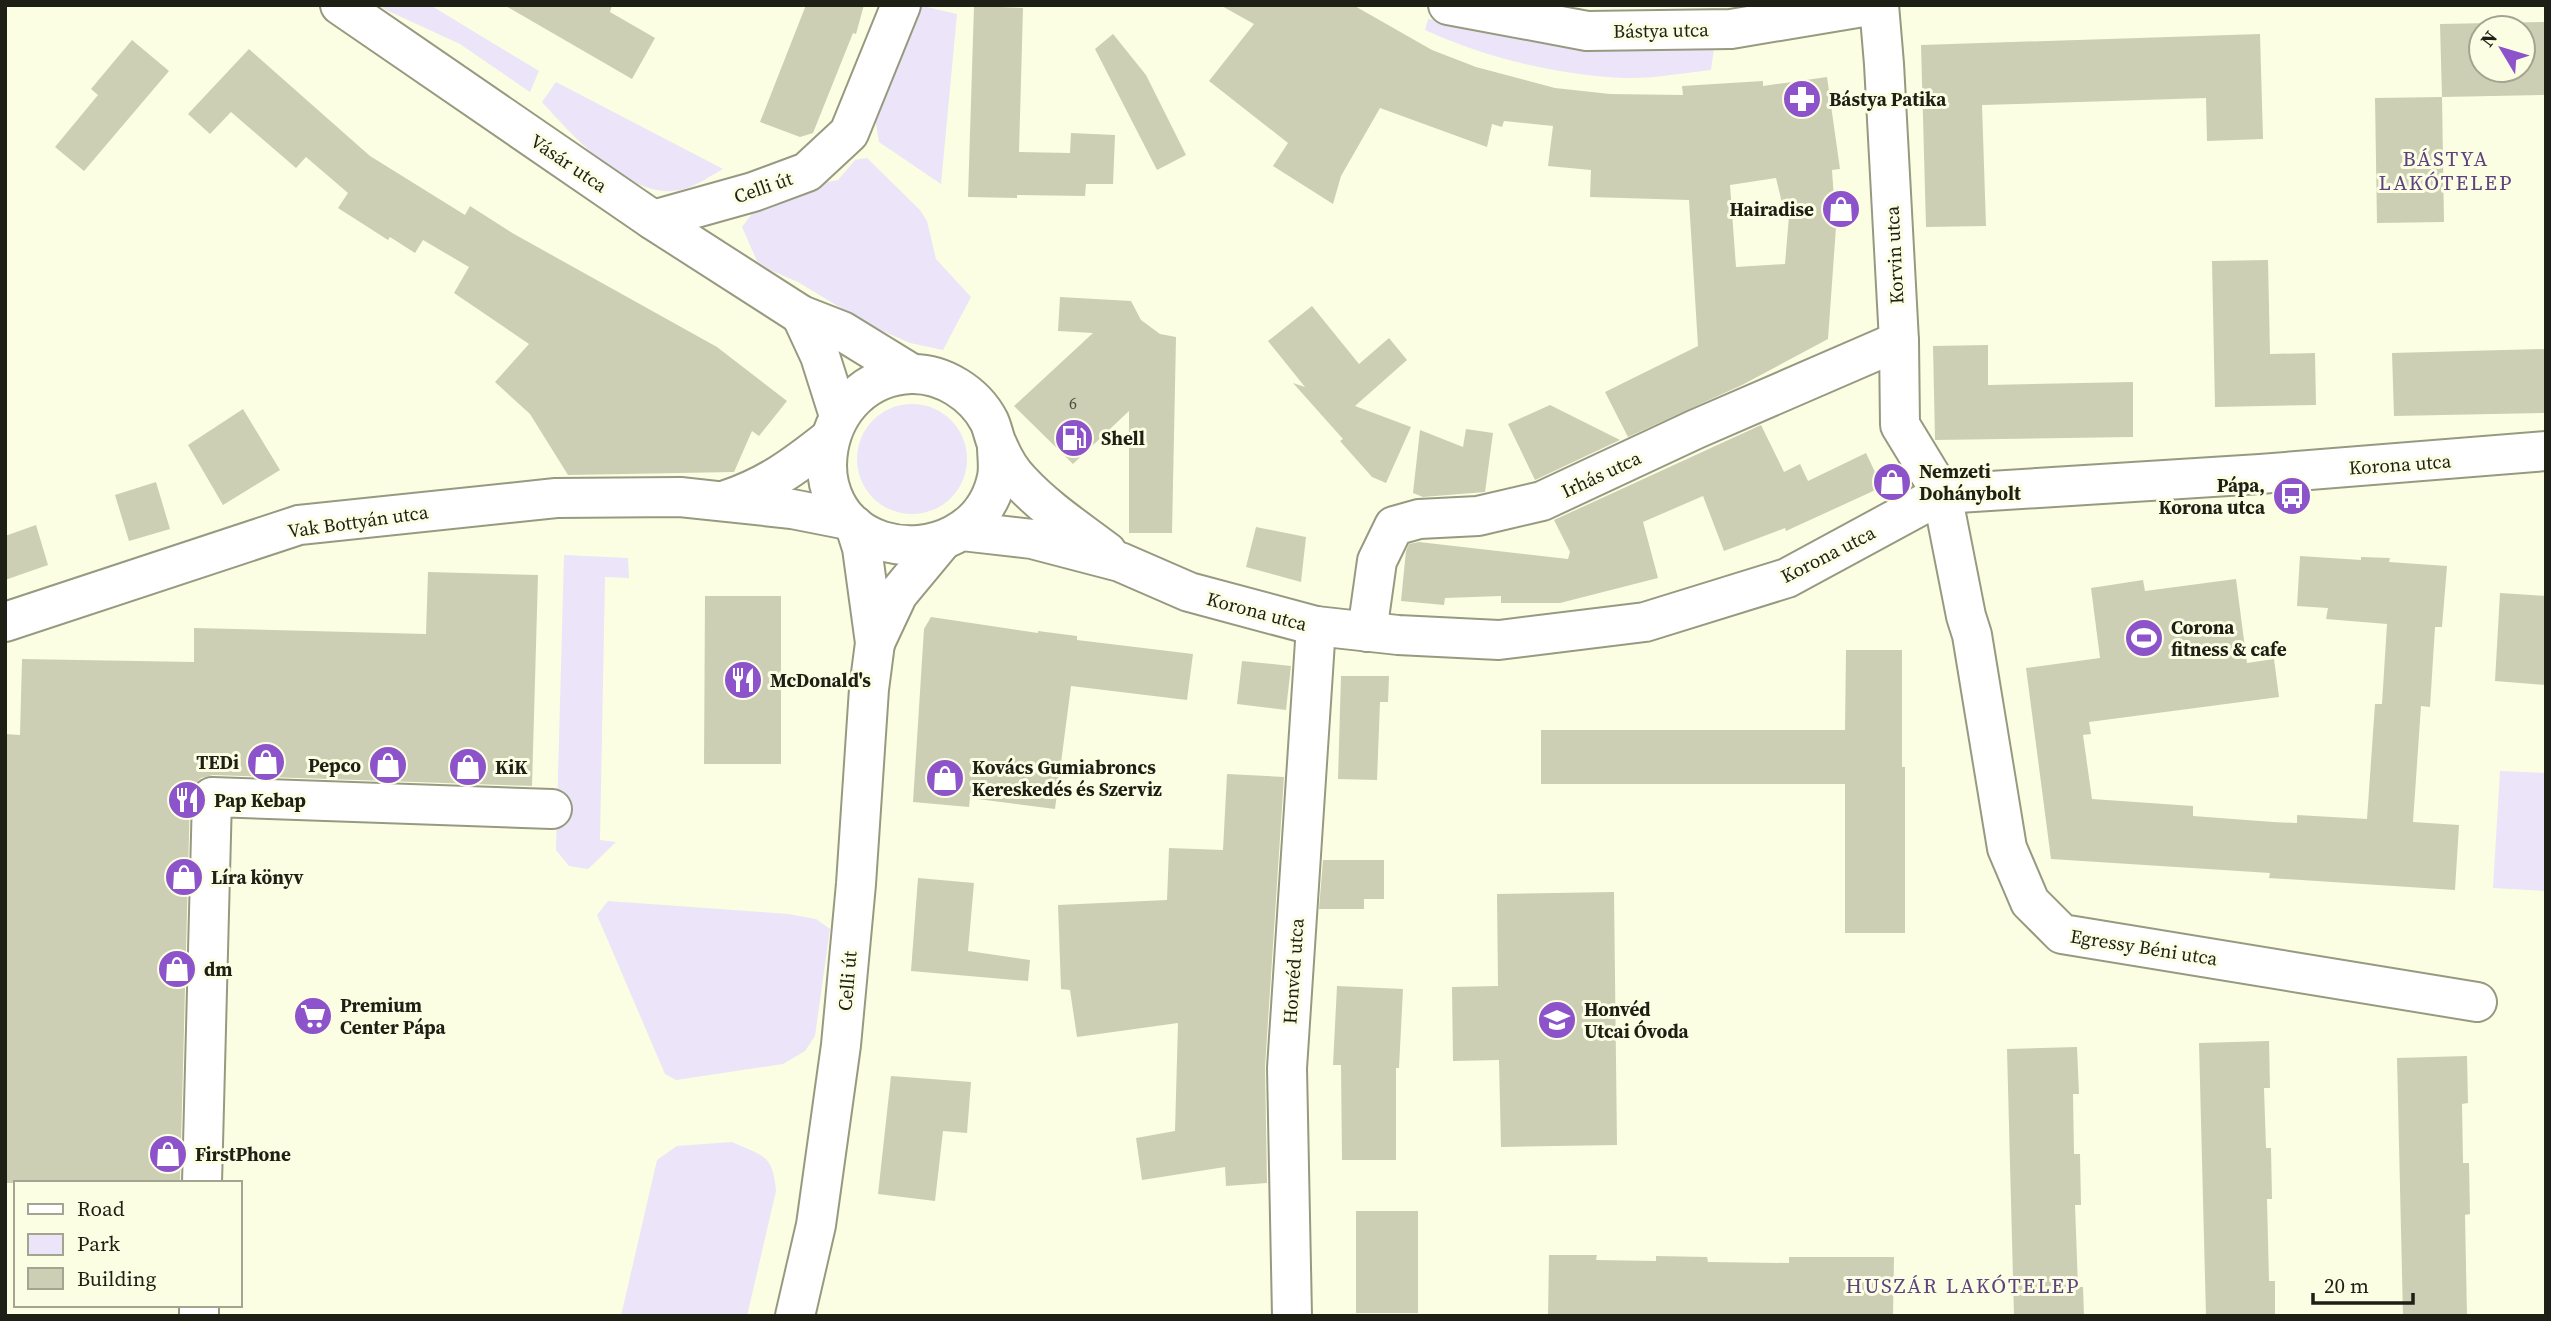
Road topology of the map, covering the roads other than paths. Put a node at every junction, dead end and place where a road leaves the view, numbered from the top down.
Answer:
1 (340, 5) edge
2 (901, 5) edge
3 (1448, 5) edge
4 (1877, 5) edge
5 (653, 220) junction
6 (802, 315) junction
7 (1899, 341) junction
8 (912, 374) junction
9 (834, 428) junction
10 (997, 446) junction
11 (2546, 451) edge
12 (1942, 494) junction
13 (724, 500) junction
14 (851, 523) junction
15 (952, 536) junction
16 (1120, 562) junction
17 (5, 622) edge
18 (1316, 626) junction
19 (1367, 632) junction
20 (875, 643) junction
21 (552, 809) dead end
22 (2477, 1002) dead end
23 (202, 1181) edge
24 (795, 1316) edge
25 (1292, 1316) edge

1 - 5 street, Vásár utca
2 - 5 street, Celli út
3 - 4 street, Bástya utca
4 - 7 street, Korvin utca
5 - 6 street, Vásár utca
6 - 8 street, Vásár utca
6 - 9 street
7 - 12 street, Korvin utca
7 - 19 street, Irhás utca
8 - 9 street
8 - 10 street
9 - 13 street, Vak Bottyán utca
9 - 14 street
10 - 15 street
10 - 16 street, Korona utca
11 - 12 street, Korona utca
12 - 19 street, Korona utca
12 - 22 street, Egressy Béni utca
13 - 14 street, Vak Bottyán utca
13 - 17 street, Vak Bottyán utca
14 - 15 street
14 - 20 street, Celli út
15 - 16 street, Korona utca
15 - 20 street, Celli út
16 - 18 street, Korona utca
18 - 19 street, Korona utca
18 - 25 street, Honvéd utca
20 - 24 street, Celli út
21 - 23 street

